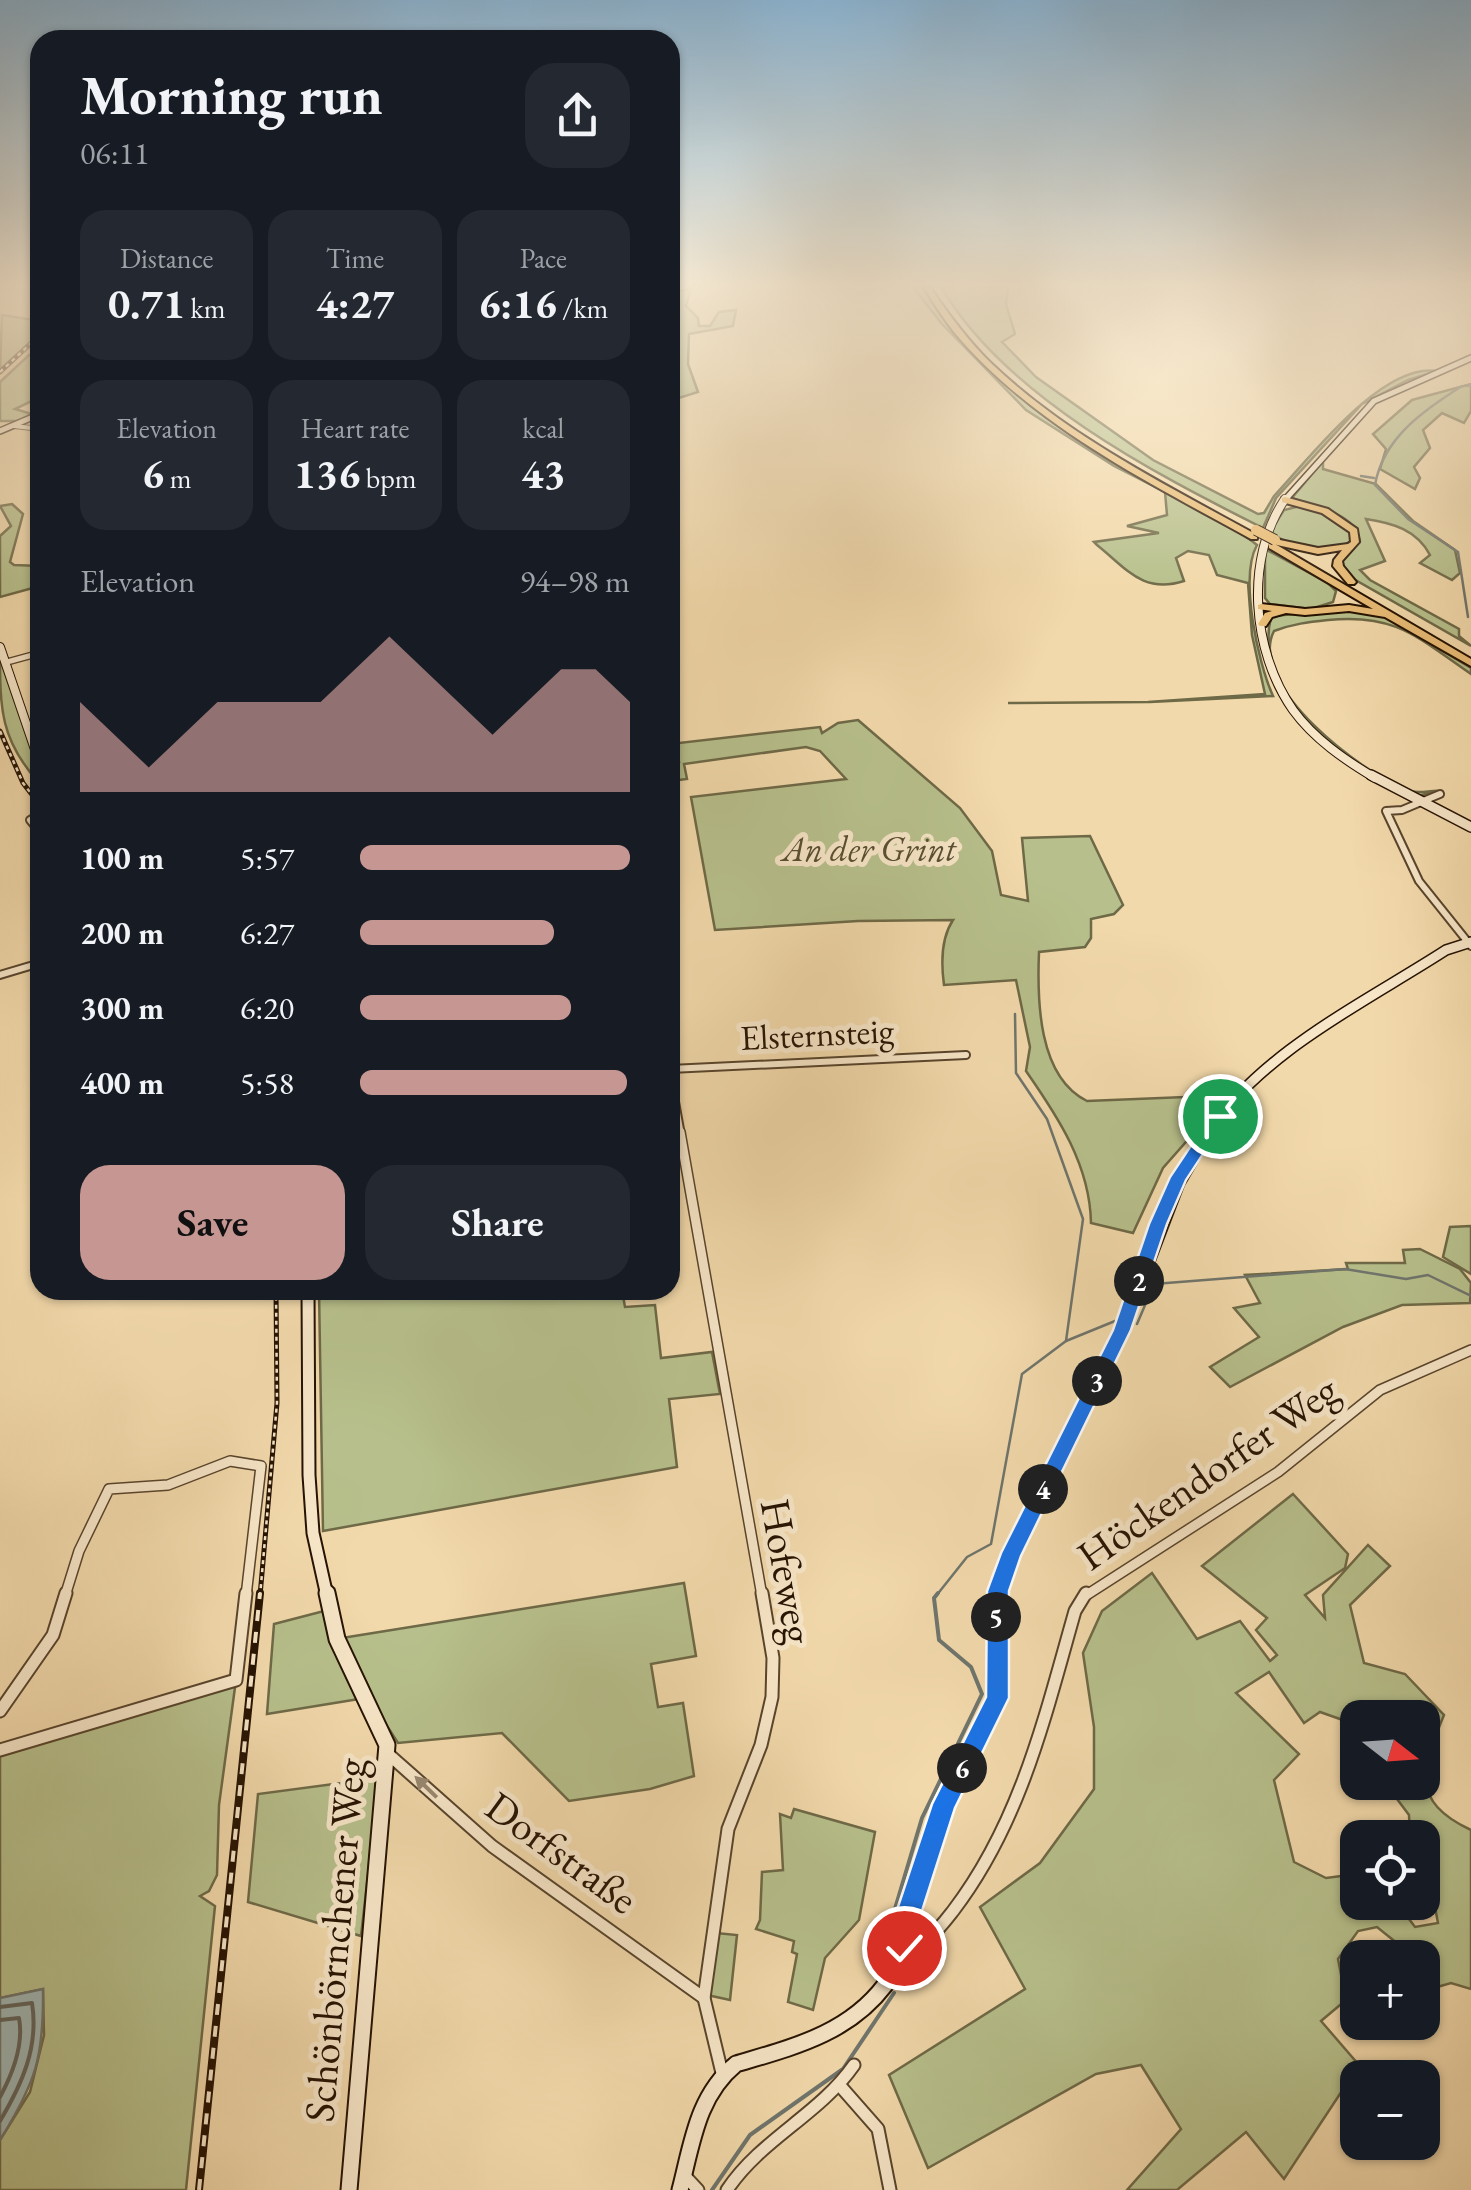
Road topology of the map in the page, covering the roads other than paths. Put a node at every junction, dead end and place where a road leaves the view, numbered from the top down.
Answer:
1 (1020, 389) edge
2 (1031, 389) edge
3 (1396, 389) edge
4 (30, 419) edge
5 (14, 426) junction
6 (30, 430) edge
7 (0, 432) edge
8 (1285, 500) junction
9 (1308, 506) junction
10 (1278, 511) junction
11 (1255, 533) junction
12 (1276, 543) junction
13 (1353, 544) junction
14 (1325, 575) junction
15 (1351, 582) junction
16 (1261, 607) junction
17 (1288, 610) junction
18 (1324, 610) junction
19 (1399, 618) junction
20 (1263, 624) junction
21 (0, 647) edge
22 (1471, 653) edge
23 (30, 656) edge
24 (7, 662) junction
25 (1471, 663) edge
26 (30, 733) edge
27 (1440, 794) dead end
28 (1419, 801) junction
29 (1471, 828) edge
30 (1470, 944) edge
31 (30, 966) edge
32 (0, 975) edge
33 (966, 1055) dead end
34 (680, 1070) edge
35 (680, 1129) edge
36 (308, 1300) edge
37 (1471, 1350) edge
38 (0, 1711) edge
39 (0, 1750) edge
40 (386, 1753) junction
41 (898, 1946) junction
42 (704, 1998) junction
43 (854, 2065) dead end
44 (722, 2073) junction
45 (842, 2088) junction
46 (682, 2182) edge
47 (349, 2190) edge
48 (698, 2190) edge
49 (727, 2190) edge
50 (890, 2190) edge

1 - 11 highway
2 - 11 highway
3 - 8 street
4 - 5 street
5 - 6 street
5 - 7 street
8 - 9 highway
8 - 10 street
9 - 10 highway
9 - 13 highway
10 - 16 street
11 - 12 highway, bridge
12 - 13 highway
12 - 14 highway
12 - 15 highway
13 - 15 highway
14 - 18 highway
14 - 19 highway
15 - 22 highway
16 - 17 highway
16 - 20 street
17 - 18 highway
17 - 20 highway
18 - 19 highway
19 - 25 highway
20 - 28 street
21 - 24 street
23 - 24 street
24 - 26 street
27 - 28 street
28 - 29 street
28 - 30 street
30 - 41 street
31 - 32 street
33 - 34 street, Elsternsteig
35 - 42 street, Hofeweg
36 - 40 street, Schönbörnchener Weg
37 - 41 street, Höckendorfer Weg
38 - 39 street
42 -> 40 street, Dorfstraße
40 - 47 street, Schönbörnchener Weg
41 - 44 street
42 - 44 street, Hofeweg
43 - 45 street
44 - 46 street
45 - 49 street
45 - 50 street
46 - 48 street

